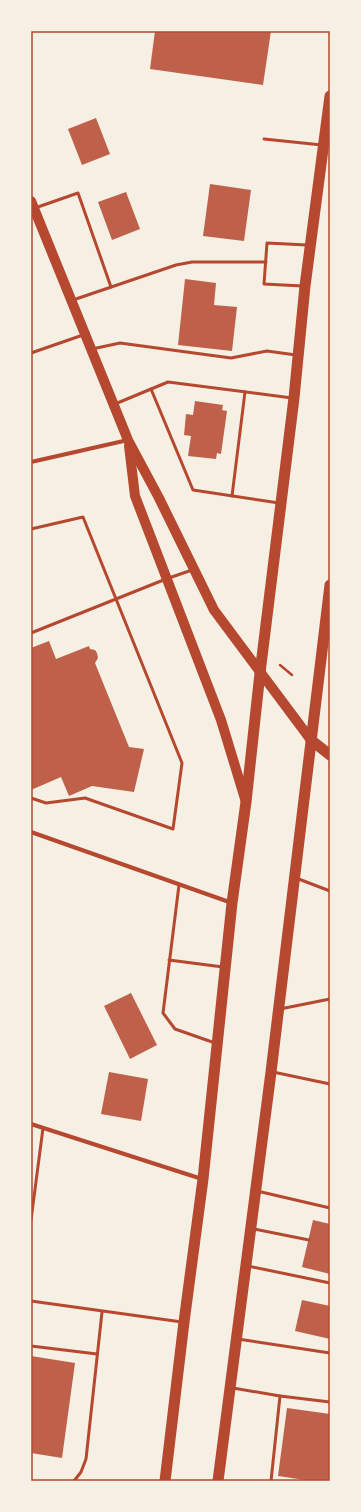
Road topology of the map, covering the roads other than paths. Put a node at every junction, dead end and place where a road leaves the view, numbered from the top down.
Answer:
1 (330, 96) edge
2 (264, 139) dead end
3 (323, 146) junction
4 (32, 205) edge
5 (310, 246) junction
6 (266, 262) junction
7 (305, 286) junction
8 (111, 287) junction
9 (71, 300) junction
10 (85, 334) junction
11 (91, 349) junction
12 (31, 353) edge
13 (298, 355) junction
14 (151, 389) junction
15 (245, 392) junction
16 (294, 398) junction
17 (114, 405) junction
18 (128, 440) junction
19 (31, 462) edge
20 (232, 496) junction
21 (281, 503) junction
22 (31, 529) edge
23 (194, 570) junction
24 (166, 579) junction
25 (330, 585) edge
26 (116, 600) junction
27 (31, 633) edge
28 (327, 633) edge
29 (260, 673) junction
30 (311, 740) junction
31 (330, 755) edge
32 (31, 798) edge
33 (246, 802) junction
34 (31, 832) edge
35 (295, 878) junction
36 (179, 885) junction
37 (330, 891) edge
38 (232, 903) junction
39 (169, 960) junction
40 (225, 967) junction
41 (330, 999) edge
42 (278, 1009) junction
43 (217, 1044) junction
44 (271, 1072) junction
45 (330, 1084) edge
46 (31, 1124) edge
47 (43, 1128) junction
48 (203, 1179) junction
49 (256, 1191) junction
50 (330, 1208) edge
51 (31, 1220) edge
52 (250, 1229) junction
53 (309, 1240) dead end
54 (246, 1266) junction
55 (330, 1283) edge
56 (31, 1301) edge
57 (102, 1312) junction
58 (184, 1322) junction
59 (236, 1339) junction
60 (31, 1346) edge
61 (330, 1353) edge
62 (97, 1354) junction
63 (230, 1387) junction
64 (280, 1396) junction
65 (330, 1402) edge
66 (74, 1481) edge
67 (165, 1481) edge
68 (218, 1481) edge
69 (270, 1481) edge

1 - 3 highway
2 - 3 lane
3 - 5 highway
4 - 8 lane
4 - 9 main road
5 - 6 lane
5 - 7 highway
6 - 7 lane
6 - 8 lane
7 - 13 highway
8 - 9 lane
9 - 10 main road
10 - 11 main road
10 - 12 lane
11 - 13 lane
11 - 17 main road
13 - 16 highway
14 - 15 lane
14 - 17 lane
14 - 20 lane
15 - 16 lane
15 - 20 lane
16 - 21 highway
17 - 18 main road
18 - 19 street
18 - 23 main road
18 - 24 main road
20 - 21 lane
21 - 29 highway
22 - 26 lane
23 - 24 lane
23 - 29 main road
24 - 26 lane
24 - 33 main road
25 - 28 highway
26 - 27 lane
26 - 32 lane
28 - 30 highway
29 - 30 main road
29 - 33 highway
30 - 31 highway
30 - 35 highway
33 - 38 highway
34 - 36 street
35 - 37 lane
35 - 42 highway
36 - 38 street
36 - 39 lane
38 - 40 highway
39 - 40 lane
39 - 43 lane
40 - 43 highway
41 - 42 lane
42 - 44 highway
43 - 48 highway
44 - 45 lane
44 - 49 highway
46 - 47 street
47 - 48 street
47 - 51 lane
48 - 58 highway
49 - 50 lane
49 - 52 highway
52 - 53 lane
52 - 54 highway
54 - 55 lane
54 - 59 highway
56 - 57 lane
57 - 58 lane
57 - 62 lane
58 - 67 highway
59 - 61 lane
59 - 63 highway
60 - 62 lane
62 - 66 lane
63 - 64 lane
63 - 68 highway
64 - 65 lane
64 - 69 lane

